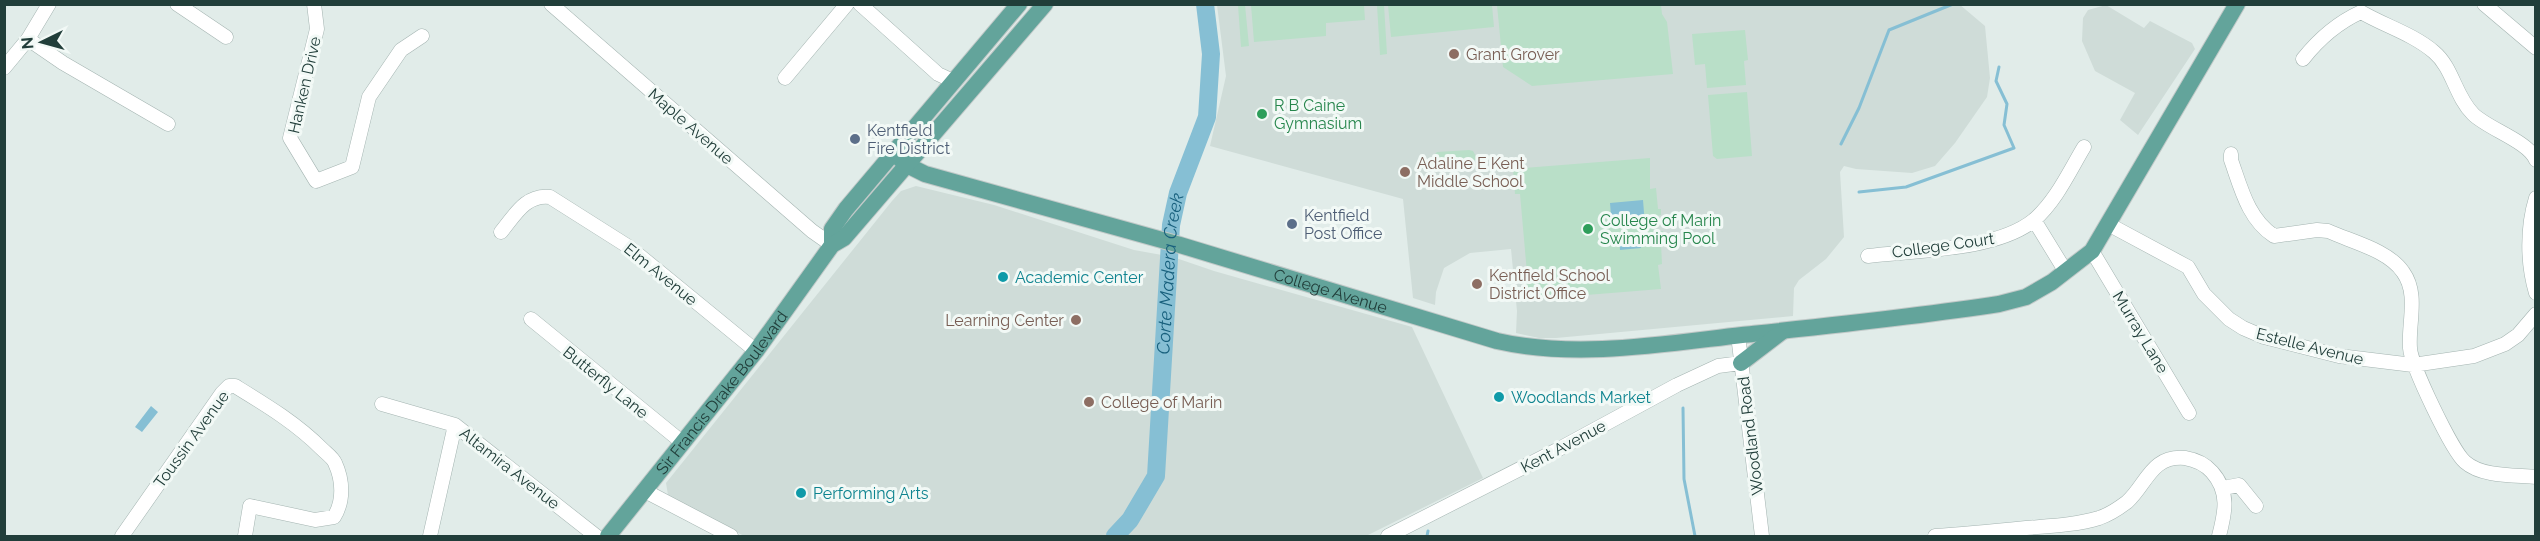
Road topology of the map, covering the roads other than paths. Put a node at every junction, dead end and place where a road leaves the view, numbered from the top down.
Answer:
1 (49, 4) edge
2 (177, 4) edge
3 (314, 4) edge
4 (551, 4) edge
5 (847, 4) edge
6 (860, 4) edge
7 (1019, 4) edge
8 (1045, 4) edge
9 (2237, 4) edge
10 (2484, 4) edge
11 (2359, 8) edge
12 (422, 36) dead end
13 (226, 37) dead end
14 (28, 39) junction
15 (2535, 48) edge
16 (2303, 58) dead end
17 (4, 68) edge
18 (785, 78) dead end
19 (953, 81) junction
20 (168, 124) dead end
21 (2084, 147) dead end
22 (892, 152) junction
23 (2231, 154) dead end
24 (2535, 160) edge
25 (907, 165) junction
26 (2535, 198) edge
27 (2034, 220) junction
28 (2108, 224) junction
29 (501, 232) dead end
30 (832, 245) junction
31 (2092, 250) junction
32 (1868, 256) dead end
33 (2066, 272) junction
34 (2535, 293) edge
35 (2535, 314) edge
36 (531, 319) dead end
37 (1783, 331) junction
38 (1738, 335) junction
39 (756, 351) junction
40 (1741, 363) junction
41 (2413, 365) junction
42 (381, 404) dead end
43 (2189, 413) dead end
44 (455, 425) junction
45 (683, 443) junction
46 (2535, 477) edge
47 (2223, 488) junction
48 (645, 490) junction
49 (2256, 506) dead end
50 (727, 535) edge
51 (122, 537) edge
52 (245, 537) edge
53 (430, 537) edge
54 (596, 537) edge
55 (608, 537) edge
56 (1388, 537) edge
57 (1762, 537) edge
58 (1935, 537) edge
59 (2219, 537) edge

1 - 14 street
2 - 13 street
3 - 12 street, Hanken Drive
4 - 30 street, Maple Avenue
5 - 18 street
6 - 19 street
7 - 19 main road, Sir Francis Drake Boulevard
8 - 25 main road, Sir Francis Drake Boulevard
9 - 28 main road, College Avenue
10 - 15 street
11 - 16 street
11 - 24 street
14 - 17 street
14 - 20 street
19 - 22 main road, Sir Francis Drake Boulevard
21 - 27 street, College Court
22 - 25 main road, College Avenue
22 - 30 main road, Sir Francis Drake Boulevard
23 - 41 street
25 - 30 main road, Sir Francis Drake Boulevard
25 - 38 main road, College Avenue
26 - 34 street
27 - 32 street, College Court
27 - 33 street
28 - 31 main road, College Avenue
28 - 41 street, Estelle Avenue
29 - 39 street, Elm Avenue
30 - 39 main road, Sir Francis Drake Boulevard
31 - 33 main road, College Avenue
31 - 43 street, Murray Lane
33 - 37 main road, College Avenue
35 - 41 street, Estelle Avenue
36 - 45 street, Butterfly Lane
37 - 38 main road, College Avenue
37 - 40 main road
38 - 40 street, Woodland Road
39 - 45 main road, Sir Francis Drake Boulevard
40 - 56 street, Kent Avenue
40 - 57 street, Woodland Road
41 - 46 street
42 - 44 street, Altamira Avenue
44 - 53 street
44 - 54 street, Altamira Avenue
45 - 48 main road, Sir Francis Drake Boulevard
47 - 49 street
47 - 58 street
47 - 59 street
48 - 50 street
48 - 55 main road, Sir Francis Drake Boulevard
51 - 52 street, Toussin Avenue

